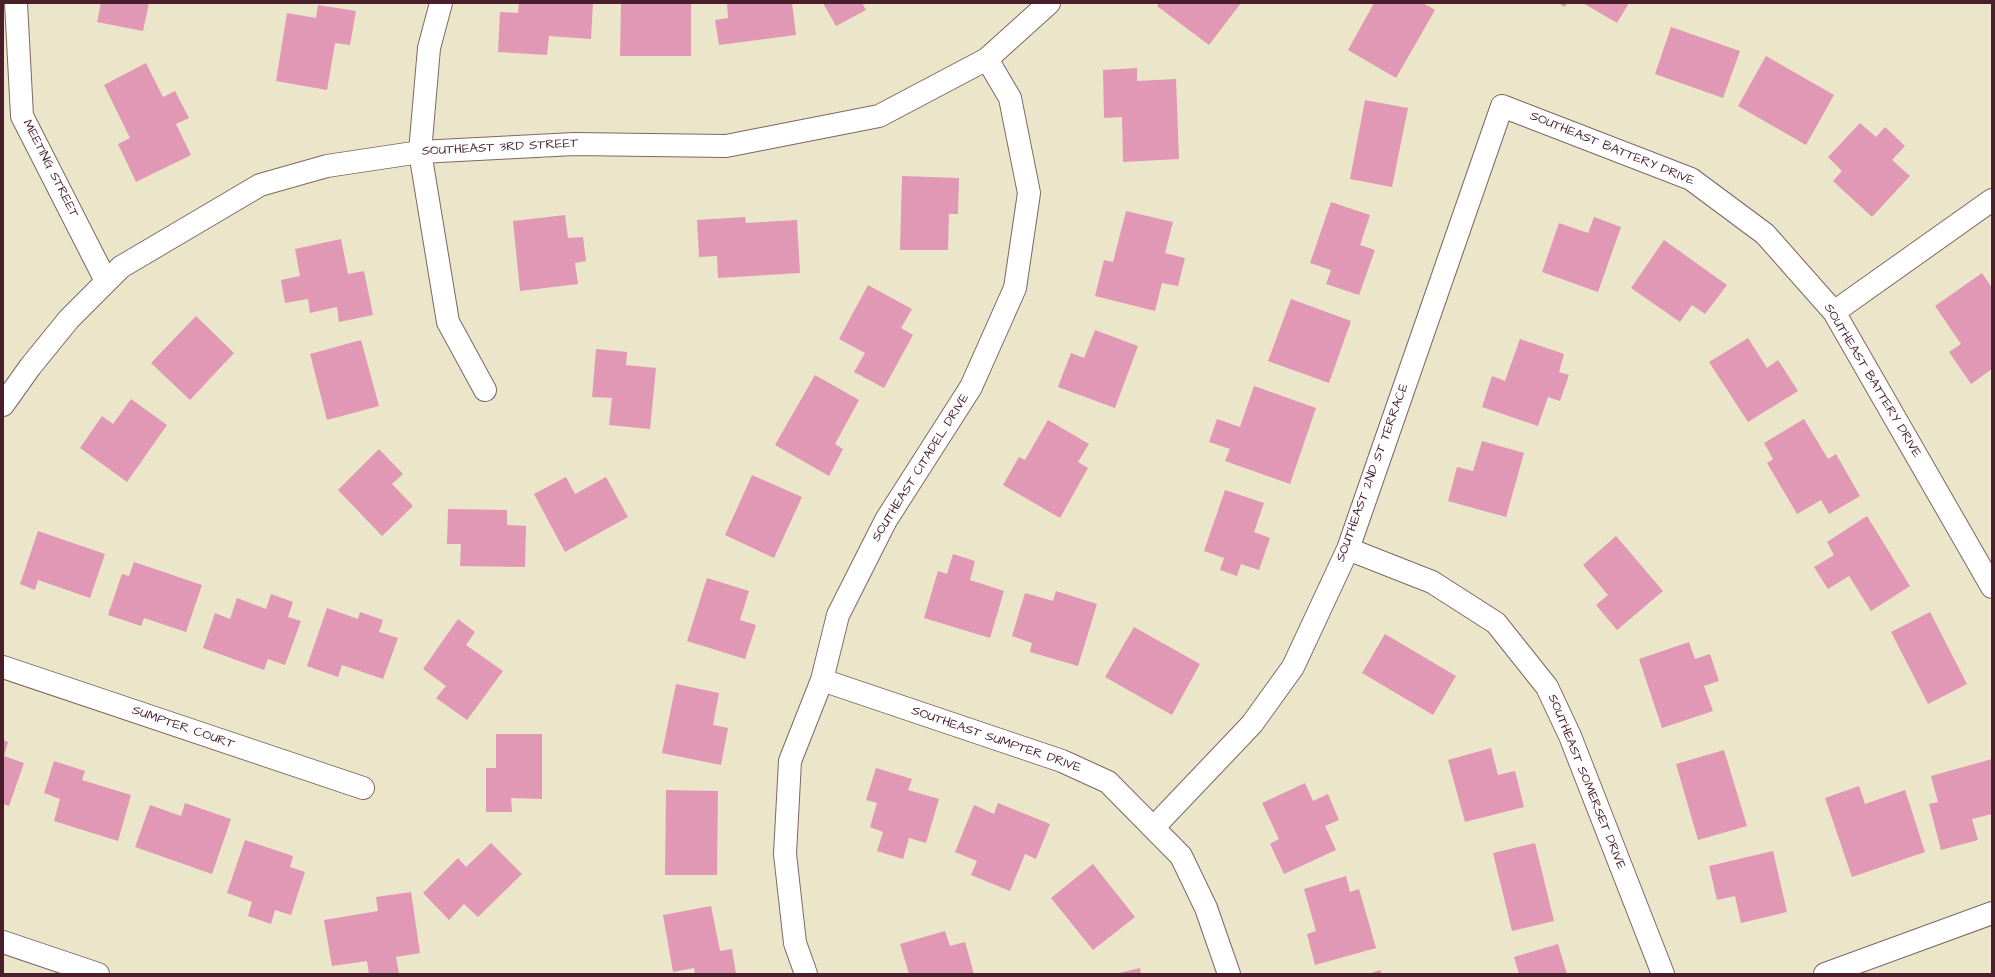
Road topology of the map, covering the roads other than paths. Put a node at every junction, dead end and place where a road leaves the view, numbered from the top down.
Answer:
1 (16, 3) edge
2 (441, 3) edge
3 (1049, 3) edge
4 (986, 59) junction
5 (1502, 106) joint
6 (420, 152) junction
7 (1992, 200) edge
8 (106, 281) junction
9 (1834, 312) junction
10 (485, 390) dead end
11 (3, 405) edge
12 (1348, 549) junction
13 (1992, 587) edge
14 (3, 667) edge
15 (822, 680) junction
16 (363, 788) dead end
17 (1154, 827) junction
18 (1992, 913) edge
19 (3, 942) edge
20 (98, 974) edge
21 (806, 974) edge
22 (1229, 974) edge
23 (1663, 974) edge
24 (1825, 974) edge

1 - 8 street, MEETING STREET
2 - 6 street
3 - 4 street, SOUTHEAST 3RD STREET
4 - 6 street, SOUTHEAST 3RD STREET
4 - 15 street, SOUTHEAST CITADEL DRIVE
5 - 9 street, SOUTHEAST BATTERY DRIVE
5 - 12 street, SOUTHEAST 2ND ST TERRACE
6 - 8 street, SOUTHEAST 3RD STREET
6 - 10 street
7 - 9 street
8 - 11 street, SOUTHEAST 3RD STREET
9 - 13 street, SOUTHEAST BATTERY DRIVE
12 - 17 street, SOUTHEAST 2ND ST TERRACE
12 - 23 street, SOUTHEAST SOMERSET DRIVE
14 - 16 street, SUMPTER COURT
15 - 17 street, SOUTHEAST SUMPTER DRIVE
15 - 21 street, SOUTHEAST CITADEL DRIVE
17 - 22 street, SOUTHEAST SUMPTER DRIVE
18 - 24 street
19 - 20 street

